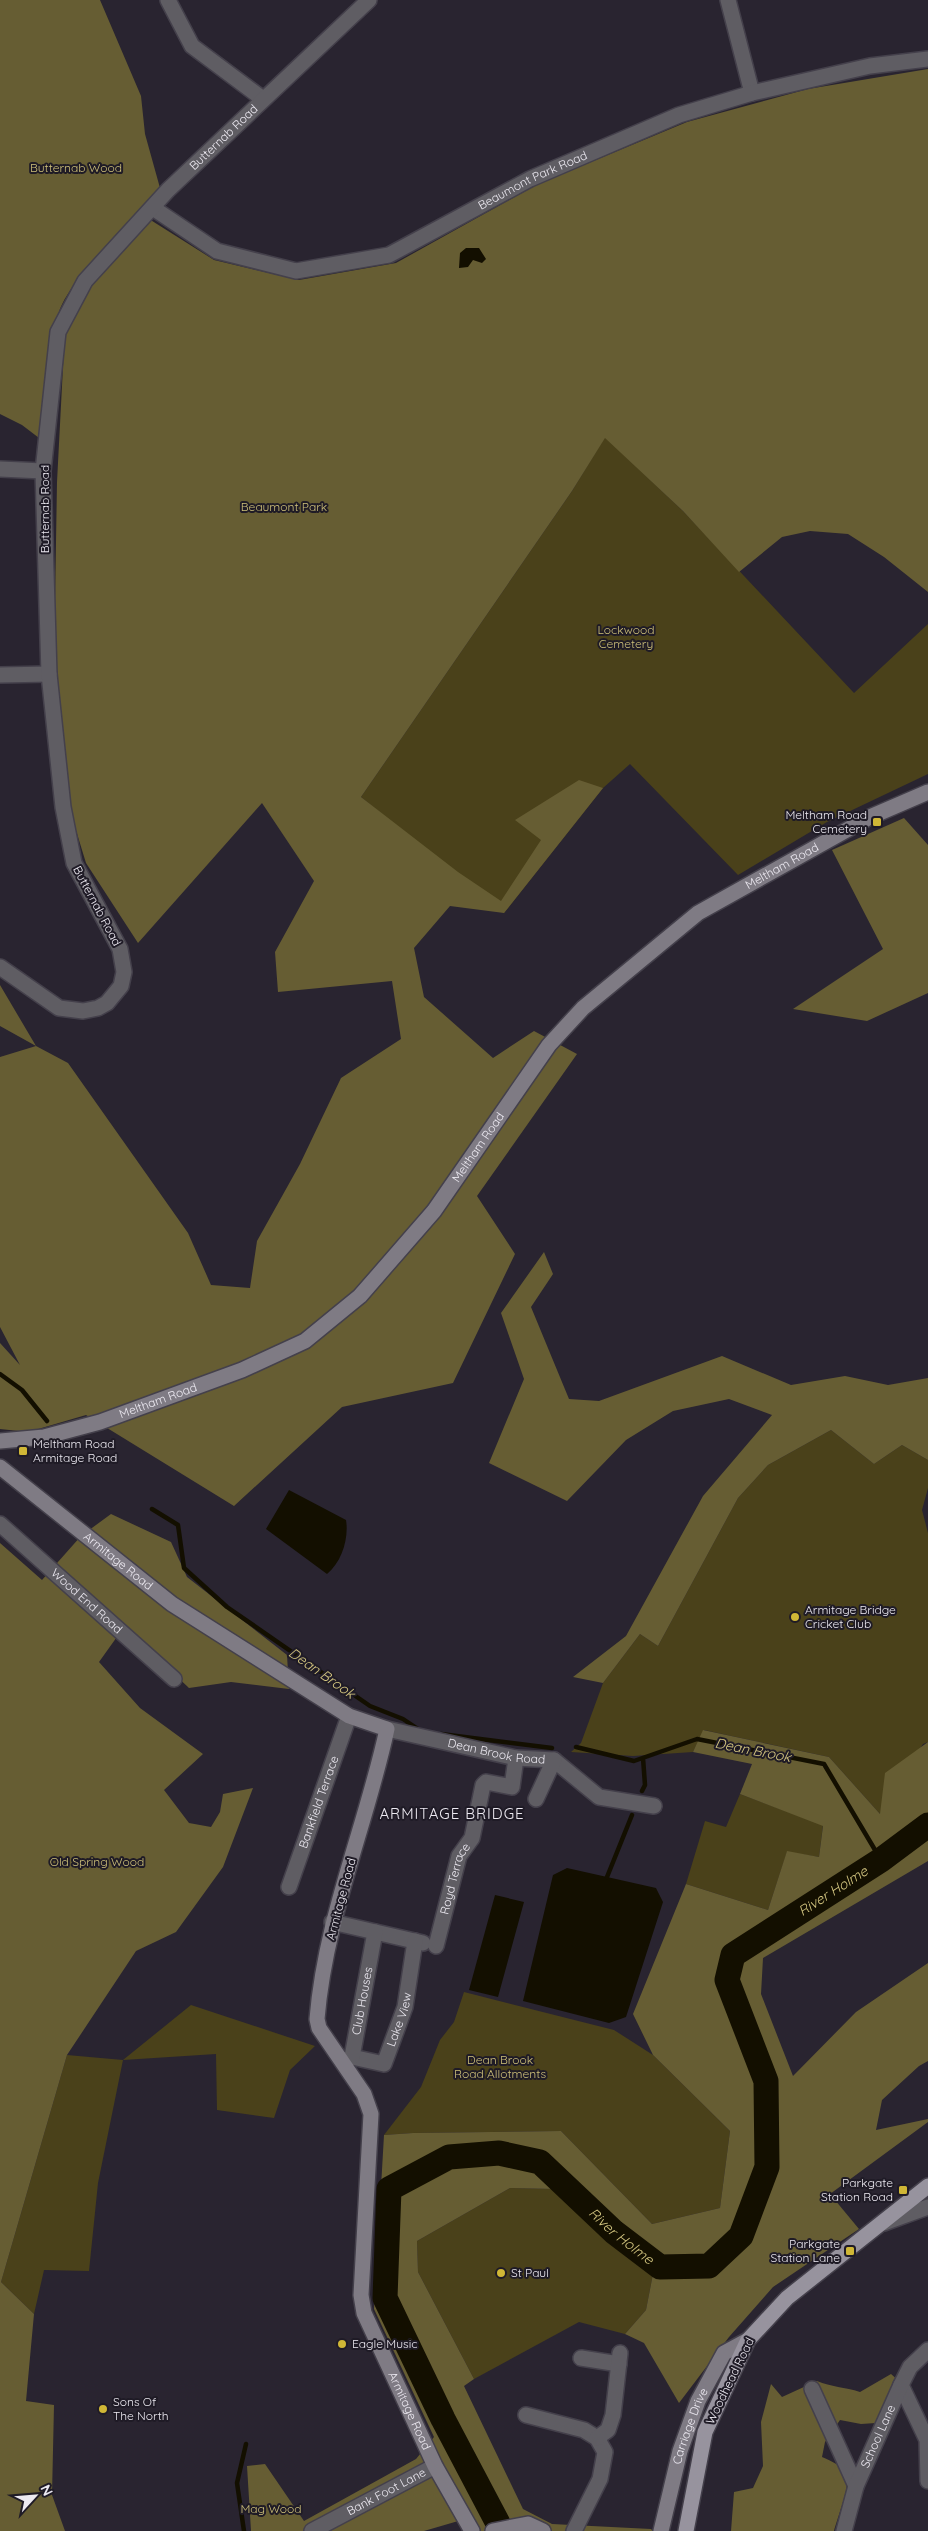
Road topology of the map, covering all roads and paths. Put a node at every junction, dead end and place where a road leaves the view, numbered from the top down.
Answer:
1 (168, 0) edge
2 (369, 0) edge
3 (728, 0) edge
4 (928, 58) edge
5 (752, 93) junction
6 (263, 98) junction
7 (153, 208) junction
8 (0, 469) edge
9 (43, 471) junction
10 (49, 674) junction
11 (0, 675) edge
12 (928, 792) edge
13 (0, 967) edge
14 (0, 1441) edge
15 (0, 1467) edge
16 (0, 1524) edge
17 (174, 1679) dead end
18 (349, 1716) junction
19 (387, 1729) junction
20 (516, 1758) junction
21 (554, 1760) junction
22 (536, 1799) dead end
23 (654, 1806) dead end
24 (289, 1887) dead end
25 (332, 1922) junction
26 (375, 1932) junction
27 (415, 1941) junction
28 (346, 2060) junction
29 (928, 2186) edge
30 (928, 2207) edge
31 (878, 2225) junction
32 (748, 2340) junction
33 (928, 2350) edge
34 (581, 2358) dead end
35 (901, 2385) junction
36 (812, 2389) dead end
37 (526, 2416) dead end
38 (597, 2438) junction
39 (435, 2466) junction
40 (928, 2481) edge
41 (856, 2486) junction
42 (312, 2531) edge
43 (470, 2531) edge
44 (493, 2531) edge
45 (543, 2531) edge
46 (574, 2531) edge
47 (661, 2531) edge
48 (686, 2531) edge
49 (844, 2531) edge

1 - 6 street
2 - 6 street, Butternab Road
3 - 5 street
4 - 5 street, Beaumont Park Road
5 - 7 street, Beaumont Park Road
6 - 7 street, Butternab Road
7 - 9 street, Butternab Road
8 - 9 street
9 - 10 street, Butternab Road
10 - 11 street
10 - 13 street, Butternab Road
12 - 14 main road, Meltham Road
15 - 18 main road, Armitage Road
16 - 17 street, Wood End Road
18 - 19 main road, Armitage Road
18 - 24 street, Bankfield Terrace
19 - 20 street, Dean Brook Road
19 - 25 main road, Armitage Road
20 - 21 street, Dean Brook Road
20 - 27 street, Royd Terrace
21 - 22 street
21 - 23 street, Dean Brook Road
25 - 26 street
25 - 28 main road, Armitage Road
26 - 27 street
26 - 28 street, Club Houses
27 - 28 street, Lake View
28 - 39 main road, Armitage Road
29 - 31 main road, Woodhead Road
30 - 31 street
31 - 32 main road, Woodhead Road
32 - 47 main road, Carriage Drive
32 - 48 main road, Woodhead Road
33 - 35 street, School Lane
34 - 38 street
35 - 40 street
35 - 41 street, School Lane
36 - 41 street
37 - 38 street
38 - 46 street
39 - 42 street, Bank Foot Lane
39 - 43 main road, Armitage Road
41 - 49 street, School Lane
44 - 45 main road

